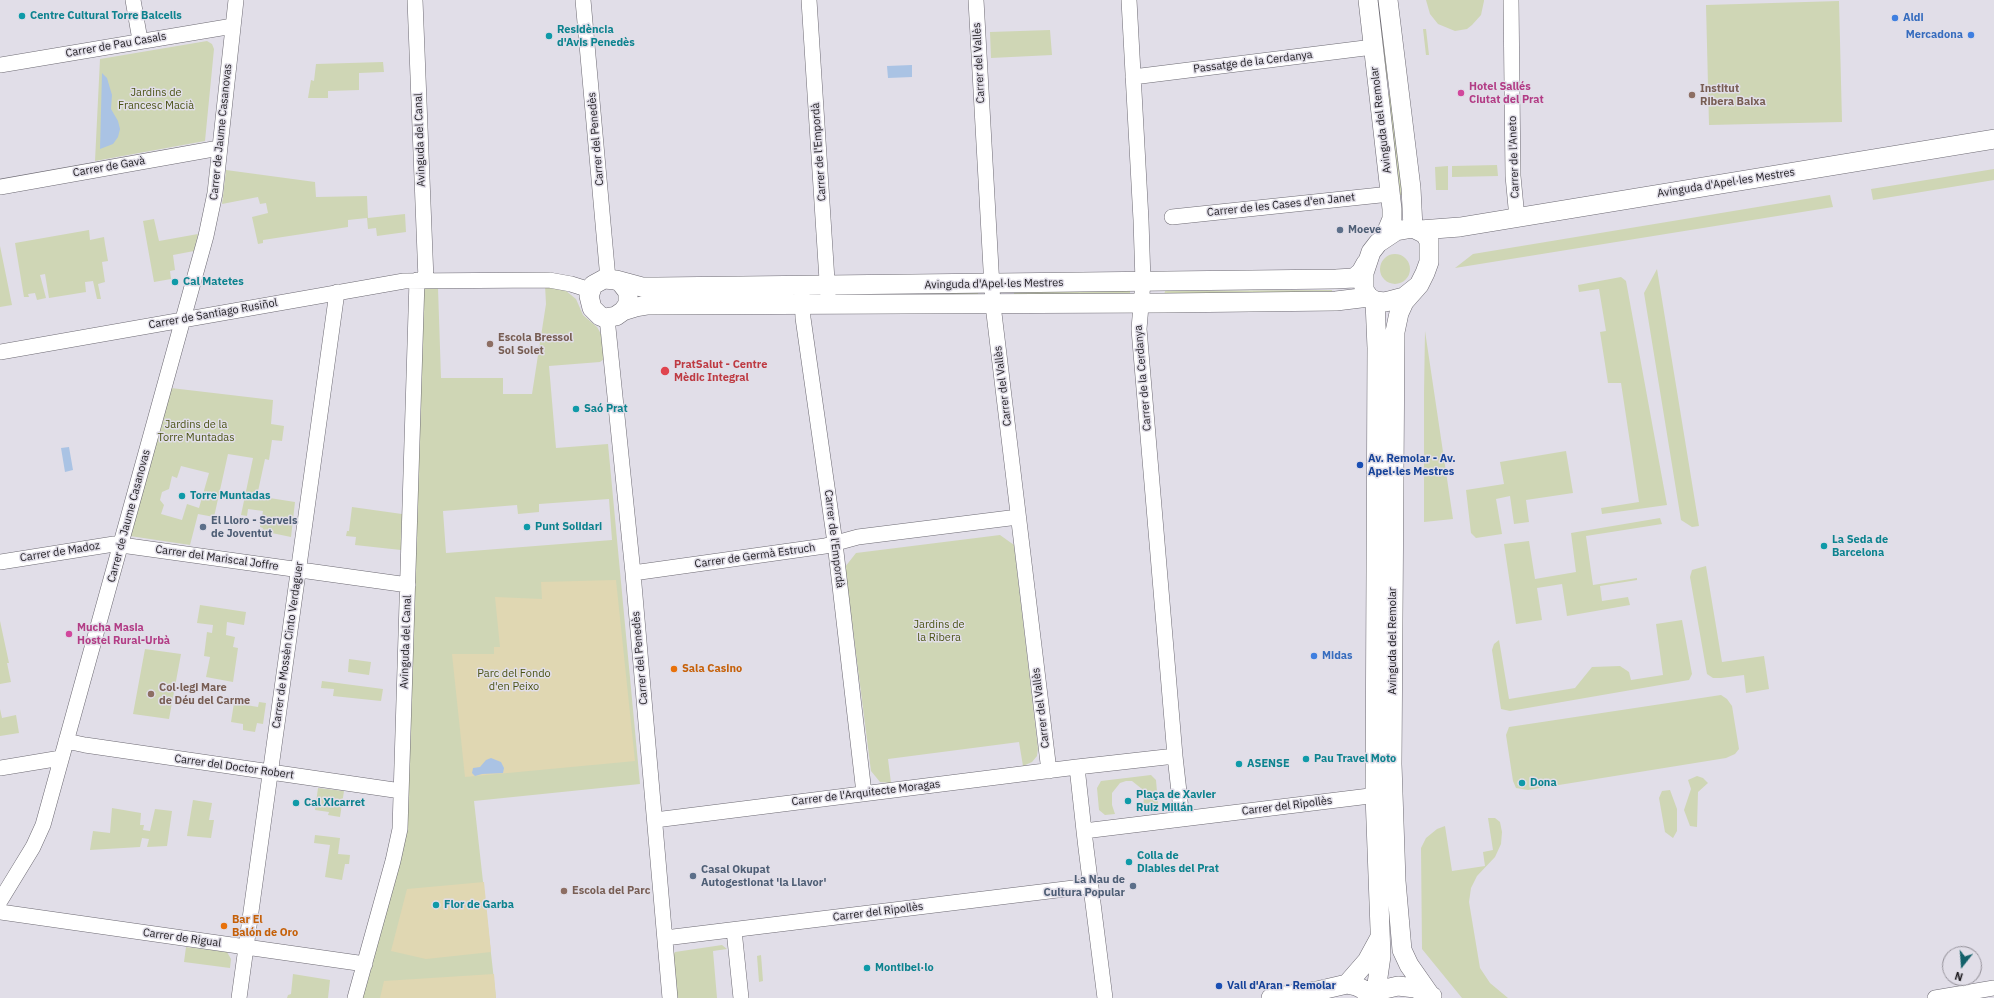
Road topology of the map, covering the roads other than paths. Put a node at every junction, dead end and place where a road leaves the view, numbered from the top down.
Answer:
1 (133, 0) edge
2 (236, 0) edge
3 (415, 0) edge
4 (583, 0) edge
5 (809, 0) edge
6 (976, 0) edge
7 (1129, 0) edge
8 (1368, 0) edge
9 (1388, 0) edge
10 (1511, 0) edge
11 (232, 26) junction
12 (140, 40) junction
13 (1373, 47) junction
14 (0, 65) edge
15 (1133, 77) junction
16 (1994, 139) edge
17 (219, 148) junction
18 (0, 187) edge
19 (1390, 194) junction
20 (1412, 207) junction
21 (1172, 217) dead end
22 (1517, 218) junction
23 (1458, 227) junction
24 (1416, 229) junction
25 (1384, 238) junction
26 (1429, 262) junction
27 (1366, 263) junction
28 (612, 279) junction
29 (421, 280) junction
30 (1143, 282) junction
31 (991, 284) junction
32 (1419, 284) junction
33 (827, 285) junction
34 (802, 286) junction
35 (590, 290) junction
36 (337, 292) junction
37 (1372, 299) junction
38 (1340, 301) junction
39 (1140, 303) junction
40 (802, 305) junction
41 (828, 305) junction
42 (992, 305) junction
43 (615, 315) junction
44 (183, 320) junction
45 (1376, 331) junction
46 (0, 352) edge
47 (1018, 517) junction
48 (835, 543) junction
49 (121, 544) junction
50 (0, 562) edge
51 (298, 569) junction
52 (633, 573) junction
53 (408, 584) junction
54 (66, 741) junction
55 (1175, 756) junction
56 (61, 758) junction
57 (1077, 767) junction
58 (0, 768) edge
59 (1049, 771) junction
60 (270, 772) junction
61 (401, 791) junction
62 (864, 793) junction
63 (1384, 794) junction
64 (1182, 819) junction
65 (655, 820) junction
66 (1084, 832) junction
67 (1090, 886) junction
68 (0, 901) edge
69 (0, 912) edge
70 (734, 930) junction
71 (665, 938) junction
72 (1380, 938) junction
73 (246, 947) junction
74 (365, 964) junction
75 (1347, 984) junction
76 (1994, 988) edge
77 (1371, 994) edge
78 (1324, 995) edge
79 (1432, 996) edge
80 (239, 998) edge
81 (355, 998) edge
82 (670, 998) edge
83 (741, 998) edge
84 (1105, 998) edge
85 (1271, 998) edge
86 (1935, 998) edge

1 - 12 street
2 - 11 street, Carrer de Jaume Casanovas
3 - 29 street, Avinguda del Canal
4 - 28 street, Carrer del Penedès
5 - 33 street, Carrer de l'Empordà
6 - 31 street, Carrer del Vallès
7 - 15 street, Carrer de la Cerdanya
8 - 13 street, Avinguda del Remolar
9 - 20 street, Avinguda del Remolar
10 - 22 street, Carrer de l'Aneto
11 - 12 street, Carrer de Pau Casals
11 - 17 street, Carrer de Jaume Casanovas
12 - 14 street, Carrer de Pau Casals
13 - 15 street, Passatge de la Cerdanya
13 - 19 street, Avinguda del Remolar
15 - 30 street, Carrer de la Cerdanya
16 - 22 street, Avinguda d'Apel·les Mestres
17 - 18 street, Carrer de Gavà
17 - 44 street, Carrer de Jaume Casanovas
19 - 21 street, Carrer de les Cases d'en Janet
19 - 25 street, Avinguda del Remolar
20 - 23 street
20 - 24 street, Avinguda del Remolar
22 - 23 street, Avinguda d'Apel·les Mestres
23 - 24 street, Avinguda d'Apel·les Mestres
23 - 26 street
24 - 25 street, Avinguda del Remolar
24 - 26 street, Avinguda del Remolar
25 - 27 street, Avinguda del Remolar
26 - 32 street, Avinguda del Remolar
27 - 30 street, Avinguda d'Apel·les Mestres
27 - 37 street, Avinguda del Remolar
28 - 34 street, Avinguda d'Apel·les Mestres
28 - 35 street
28 - 43 street
29 - 35 street
29 - 36 street, Carrer de Santiago Rusiñol
29 - 53 street, Avinguda del Canal
30 - 31 street, Avinguda d'Apel·les Mestres
30 - 39 street, Carrer de la Cerdanya
31 - 33 street, Avinguda d'Apel·les Mestres
31 - 42 street, Carrer del Vallès
32 - 37 street, Avinguda del Remolar
32 - 63 street, Avinguda del Remolar
33 - 34 street, Avinguda d'Apel·les Mestres
33 - 41 street, Carrer de l'Empordà
34 - 40 street, Carrer de l'Empordà
35 - 43 street
36 - 44 street, Carrer de Santiago Rusiñol
36 - 51 street, Carrer de Mossèn Cinto Verdaguer
37 - 38 street, Avinguda d'Apel·les Mestres
37 - 45 street, Avinguda del Remolar
38 - 39 street, Avinguda d'Apel·les Mestres
38 - 45 street
39 - 42 street, Avinguda d'Apel·les Mestres
39 - 55 street, Carrer de la Cerdanya
40 - 41 street, Avinguda d'Apel·les Mestres
40 - 43 street, Avinguda d'Apel·les Mestres
40 - 48 street, Carrer de l'Empordà
41 - 42 street, Avinguda d'Apel·les Mestres
42 - 47 street, Carrer del Vallès
43 - 52 street, Carrer del Penedès
44 - 46 street, Carrer de Santiago Rusiñol
44 - 49 street, Carrer de Jaume Casanovas
45 - 63 street, Avinguda del Remolar
47 - 48 street, Carrer de Germà Estruch
47 - 59 street, Carrer del Vallès
48 - 52 street, Carrer de Germà Estruch
48 - 62 street, Carrer de l'Empordà
49 - 50 street, Carrer de Madoz
49 - 51 street, Carrer del Mariscal Joffre
49 - 54 street, Carrer de Jaume Casanovas
51 - 53 street, Carrer del Mariscal Joffre
51 - 60 street, Carrer de Mossèn Cinto Verdaguer
52 - 65 street, Carrer del Penedès
53 - 61 street, Avinguda del Canal
54 - 56 street, Carrer de Jaume Casanovas
54 - 60 street, Carrer del Doctor Robert
55 - 57 street
55 - 64 street
56 - 58 street
56 - 68 street, Carrer de Jaume Casanovas
57 - 59 street, Carrer de l'Arquitecte Moragas
57 - 66 street
59 - 62 street, Carrer de l'Arquitecte Moragas
60 - 61 street, Carrer del Doctor Robert
60 - 73 street, Carrer de Mossèn Cinto Verdaguer
61 - 74 street, Avinguda del Canal
62 - 65 street, Carrer de l'Arquitecte Moragas
63 - 64 street, Carrer del Ripollès
63 - 72 street, Avinguda del Remolar
63 - 79 street, Avinguda del Remolar
64 - 66 street
65 - 71 street, Carrer del Penedès
66 - 67 street
67 - 70 street, Carrer del Ripollès
67 - 84 street
69 - 73 street, Carrer de Rigual
70 - 71 street, Carrer del Ripollès
70 - 83 street
71 - 82 street, Carrer del Penedès
72 - 75 street
72 - 77 street, Avinguda del Remolar
73 - 74 street, Carrer de Rigual
73 - 80 street, Carrer de Mossèn Cinto Verdaguer
74 - 81 street, Avinguda del Canal
75 - 77 street
75 - 78 street
76 - 86 street
77 - 79 street
78 - 85 street

